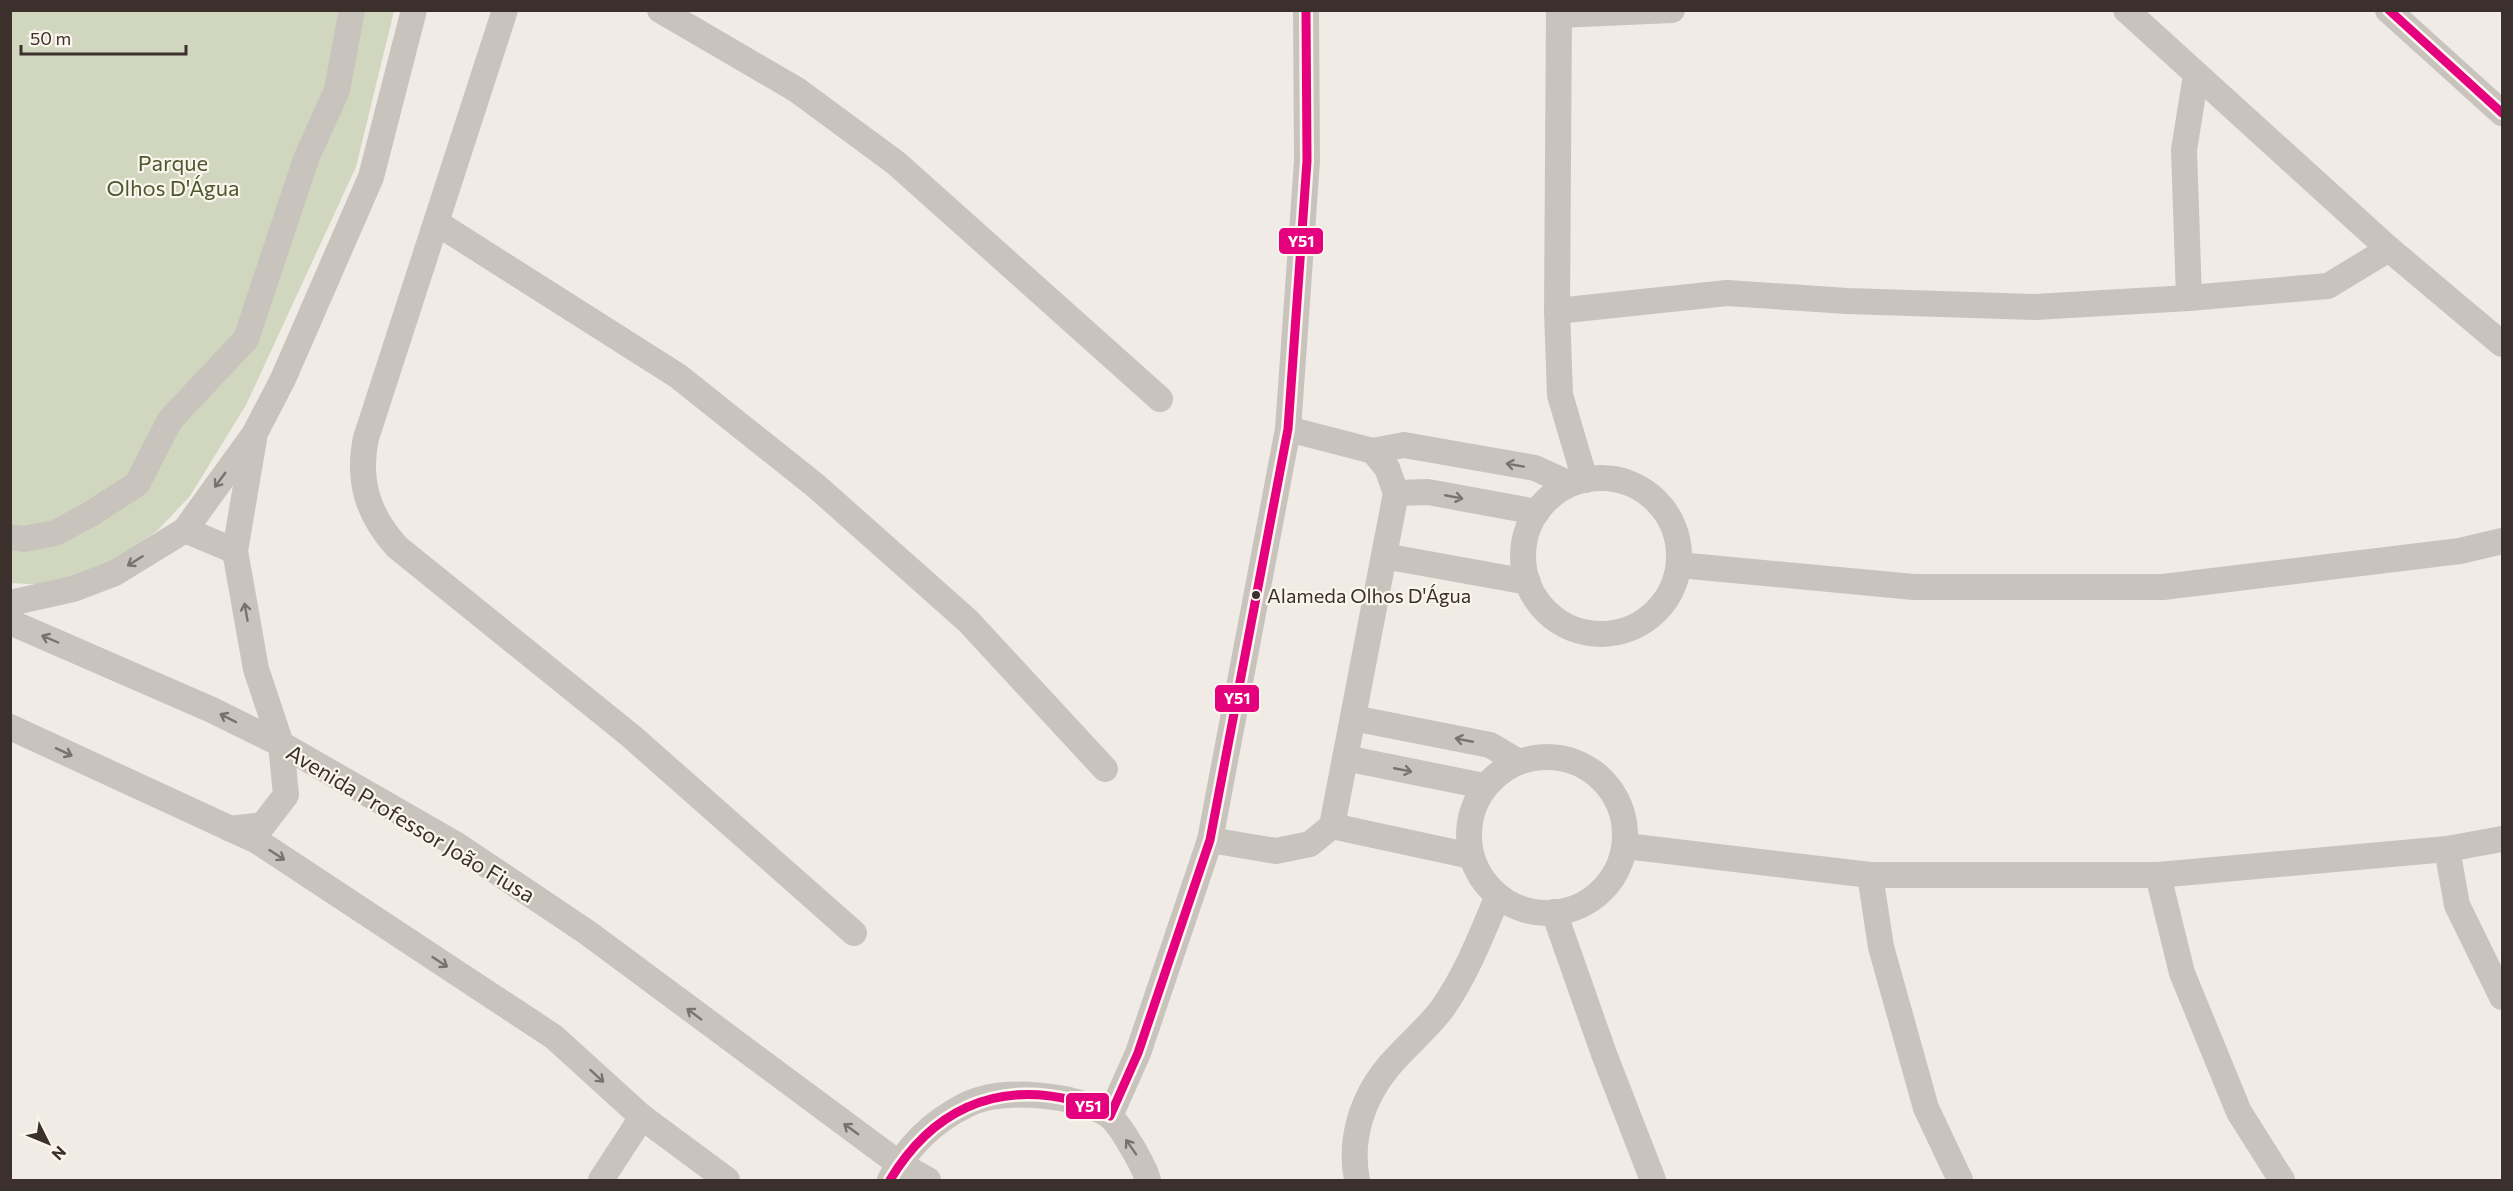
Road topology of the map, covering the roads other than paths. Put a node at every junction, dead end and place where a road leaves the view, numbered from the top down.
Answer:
1 (352, 10) edge
2 (414, 10) edge
3 (506, 10) edge
4 (660, 10) edge
5 (1306, 10) edge
6 (1672, 10) edge
7 (2126, 10) edge
8 (2388, 10) edge
9 (1559, 13) edge
10 (2196, 75) junction
11 (2502, 113) edge
12 (437, 223) junction
13 (2389, 249) junction
14 (2189, 298) junction
15 (1557, 311) junction
16 (2502, 344) edge
17 (1160, 399) dead end
18 (1288, 429) junction
19 (255, 433) junction
20 (1373, 451) junction
21 (1577, 482) junction
22 (1396, 492) junction
23 (1537, 512) junction
24 (185, 530) junction
25 (10, 537) edge
26 (2502, 541) edge
27 (235, 551) junction
28 (1384, 556) junction
29 (1679, 565) junction
30 (1528, 582) junction
31 (10, 603) edge
32 (10, 622) edge
33 (1353, 718) junction
34 (10, 728) edge
35 (281, 744) junction
36 (1345, 758) junction
37 (1517, 761) junction
38 (1105, 769) dead end
39 (1484, 786) junction
40 (1332, 826) junction
41 (230, 829) junction
42 (2502, 839) edge
43 (1210, 840) junction
44 (1626, 846) junction
45 (2447, 849) junction
46 (1472, 856) junction
47 (1870, 875) junction
48 (2158, 875) junction
49 (1497, 898) junction
50 (1554, 912) junction
51 (854, 933) dead end
52 (2502, 997) edge
53 (1110, 1116) junction
54 (642, 1117) junction
55 (894, 1172) edge
56 (601, 1180) edge
57 (727, 1180) edge
58 (928, 1180) edge
59 (1148, 1180) edge
60 (1357, 1180) edge
61 (1653, 1180) edge
62 (1960, 1180) edge
63 (2282, 1180) edge

1 - 25 street
2 - 19 street
3 - 12 street
4 - 17 street
5 - 18 street
6 - 9 street
7 - 10 street
8 - 11 street
9 - 15 street
10 - 13 street
10 - 14 street
12 - 38 street
12 - 51 street
13 - 14 street
13 - 16 street
14 - 15 street
15 - 21 street
18 - 20 street
18 - 43 street
19 -> 24 street
19 - 27 street
21 -> 20 street
20 - 22 street
21 - 23 street
21 - 29 street
22 -> 23 street
22 - 28 street
23 - 30 street
24 - 27 street
24 -> 31 street
26 - 29 street
35 -> 27 street
28 - 30 street
28 - 33 street
29 - 30 street
35 -> 32 street, Avenida Professor João Fiusa
33 - 36 street
37 -> 33 street
34 -> 41 street
35 - 41 street
55 -> 35 street, Avenida Professor João Fiusa
36 -> 39 street
36 - 40 street
37 - 39 street
37 - 44 street
39 - 46 street
40 - 43 street
40 - 46 street
41 -> 54 street
42 - 45 street
43 - 53 street
44 - 47 street
44 - 50 street
45 - 48 street
45 - 52 street
46 - 49 street
47 - 48 street
47 - 62 street
48 - 63 street
49 - 50 street
49 - 60 street
50 - 61 street
53 - 55 street
59 -> 53 street
54 - 56 street
54 - 57 street
55 - 58 street, Avenida Professor João Fiusa

